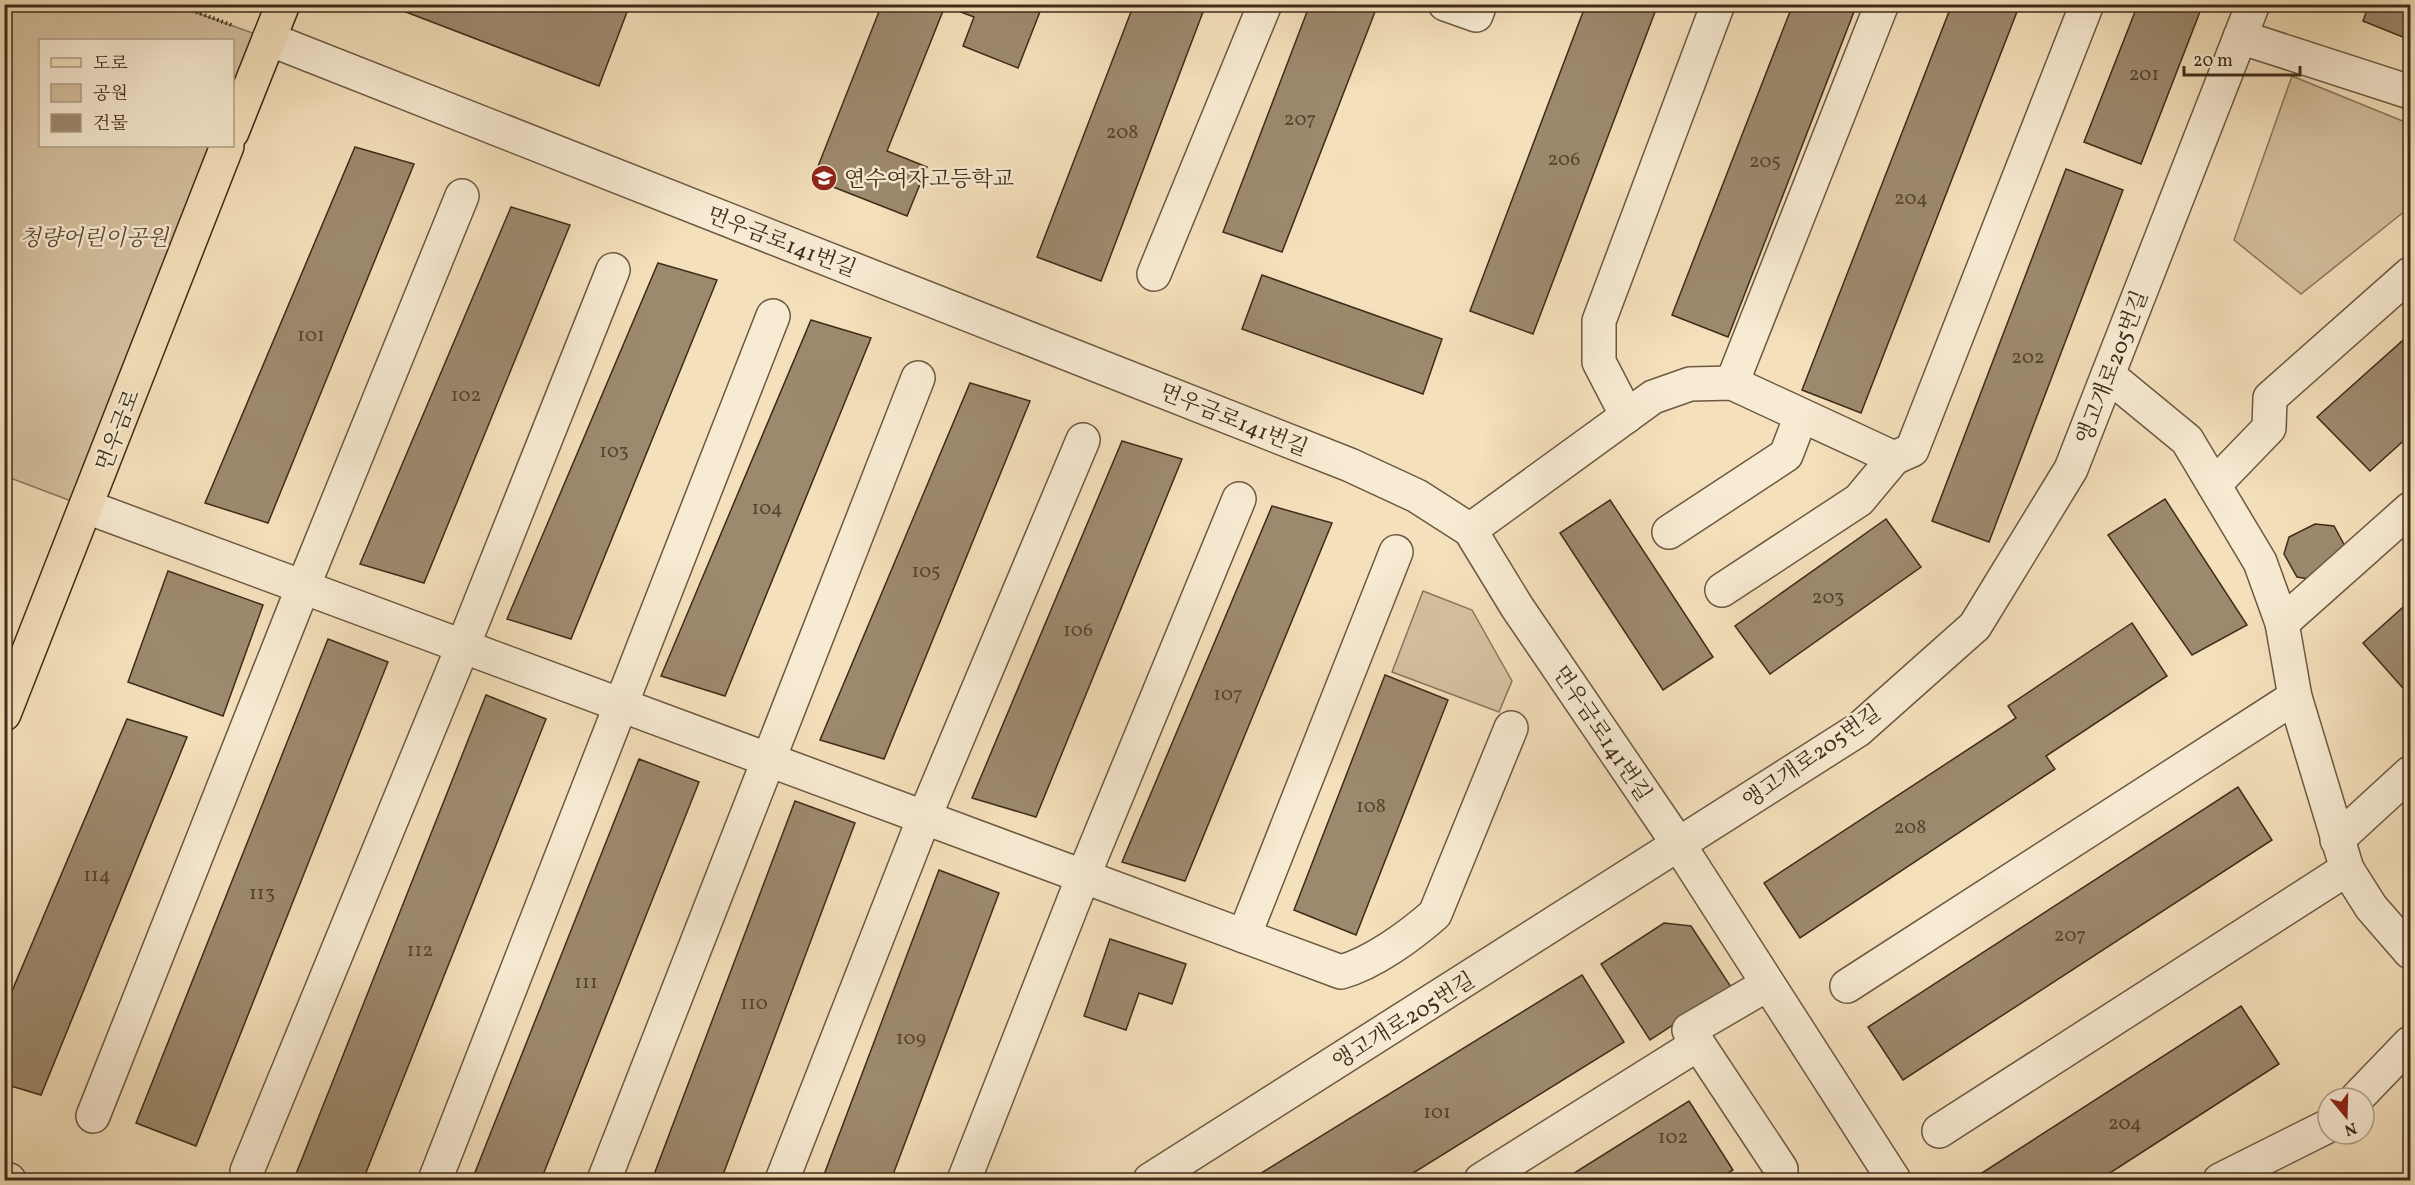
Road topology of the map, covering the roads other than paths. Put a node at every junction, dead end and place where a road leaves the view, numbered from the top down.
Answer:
1 (283, 4) edge
2 (1265, 4) edge
3 (1445, 4) edge
4 (1480, 4) edge
5 (1718, 4) edge
6 (1882, 4) edge
7 (2087, 4) edge
8 (2253, 4) edge
9 (2240, 36) junction
10 (269, 39) junction
11 (2410, 92) edge
12 (234, 127) edge
13 (227, 147) edge
14 (462, 196) dead end
15 (613, 270) dead end
16 (1154, 274) dead end
17 (2410, 274) edge
18 (773, 316) dead end
19 (2108, 375) junction
20 (918, 378) dead end
21 (1732, 383) junction
22 (1627, 416) junction
23 (1801, 416) junction
24 (1083, 440) dead end
25 (1894, 458) junction
26 (2214, 485) junction
27 (1239, 500) dead end
28 (87, 507) junction
29 (2410, 509) edge
30 (1470, 530) junction
31 (1669, 532) dead end
32 (1396, 552) dead end
33 (303, 587) junction
34 (1722, 590) dead end
35 (2282, 623) junction
36 (462, 646) junction
37 (2295, 697) junction
38 (621, 705) junction
39 (4, 714) edge
40 (1511, 728) dead end
41 (769, 760) junction
42 (2410, 773) edge
43 (924, 818) junction
44 (1679, 844) junction
45 (2342, 855) junction
46 (1083, 877) junction
47 (1244, 936) junction
48 (2410, 952) edge
49 (1768, 984) junction
50 (1847, 986) dead end
51 (2410, 1043) edge
52 (1698, 1044) junction
53 (2369, 1086) edge
54 (93, 1116) dead end
55 (1939, 1131) dead end
56 (2316, 1132) edge
57 (247, 1171) dead end
58 (435, 1180) edge
59 (604, 1180) edge
60 (782, 1180) edge
61 (964, 1180) edge
62 (1150, 1180) edge
63 (1481, 1180) edge
64 (1780, 1180) edge
65 (1894, 1180) edge
66 (2220, 1180) edge

1 - 10 main road
2 - 16 street
3 - 4 street
5 - 22 street
6 - 21 street
7 - 25 street
8 - 9 street, 앵고개로205번길
9 - 11 street
9 - 19 street, 앵고개로205번길
10 - 12 main road
10 - 30 street, 먼우금로141번길
13 - 28 main road, 먼우금로
14 - 33 street
15 - 36 street
17 - 26 street
18 - 38 street
19 - 26 street
19 - 44 street, 앵고개로205번길
20 - 41 street
21 - 22 street
21 - 23 street
22 - 30 street
23 - 25 street
23 - 31 street
24 - 43 street
25 - 34 street
26 - 35 street
27 - 46 street
28 - 33 street
28 - 39 main road, 먼우금로
29 - 35 street
30 - 44 street, 먼우금로141번길
32 - 47 street
33 - 36 street
33 - 54 street
35 - 37 street
36 - 38 street
36 - 57 street
37 - 45 street
37 - 50 street
38 - 41 street
38 - 58 street
40 - 47 street
41 - 43 street
41 - 59 street
42 - 45 street
43 - 46 street
43 - 60 street
44 - 49 street, 먼우금로141번길
44 - 62 street, 앵고개로205번길
45 - 48 street
45 - 55 street
46 - 47 street
46 - 61 street
49 - 52 street
49 - 65 street, 먼우금로141번길
51 - 53 street
52 - 63 street
52 - 64 street
56 - 66 street

